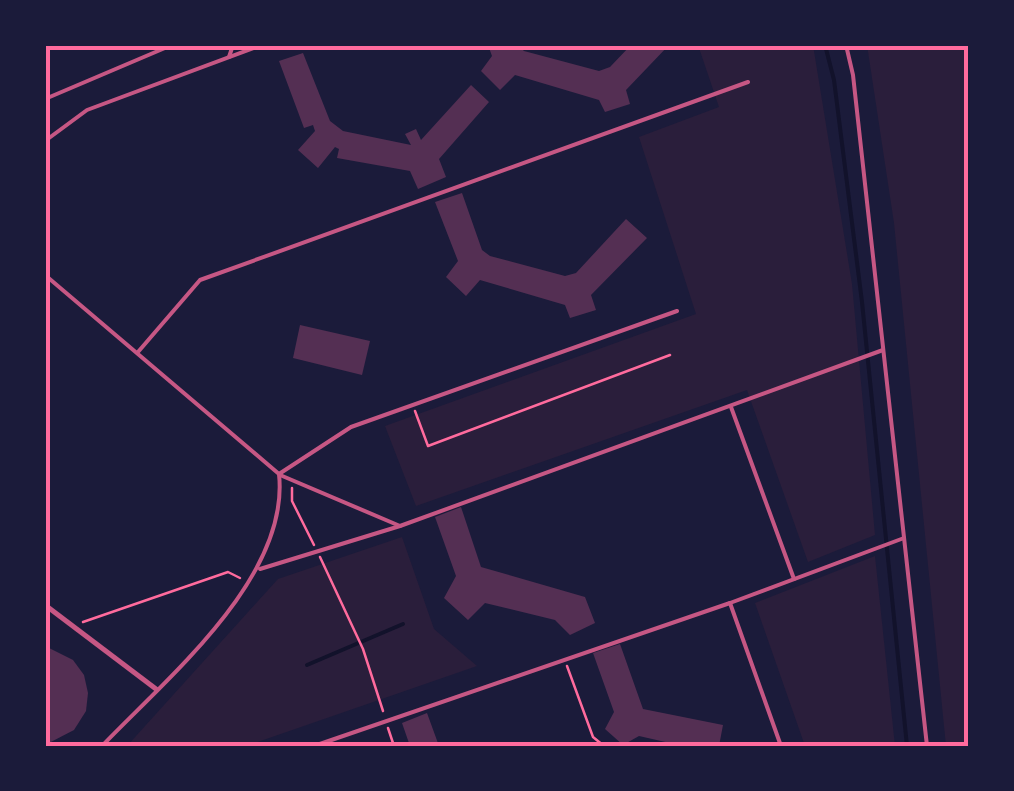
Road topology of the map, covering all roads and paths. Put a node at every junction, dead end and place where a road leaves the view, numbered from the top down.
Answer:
1 (172, 45) edge
2 (233, 45) edge
3 (262, 45) edge
4 (846, 45) edge
5 (230, 56) junction
6 (748, 82) dead end
7 (45, 99) edge
8 (45, 140) edge
9 (45, 275) edge
10 (677, 311) dead end
11 (883, 350) junction
12 (138, 352) junction
13 (670, 355) dead end
14 (412, 405) junction
15 (731, 407) junction
16 (279, 474) junction
17 (400, 526) junction
18 (905, 538) junction
19 (260, 568) junction
20 (794, 579) junction
21 (251, 584) junction
22 (730, 603) junction
23 (45, 605) edge
24 (352, 625) dead end
25 (72, 626) junction
26 (565, 660) junction
27 (156, 689) junction
28 (386, 722) junction
29 (102, 746) edge
30 (314, 746) edge
31 (394, 746) edge
32 (604, 746) edge
33 (781, 746) edge
34 (926, 746) edge

1 - 7 lane
2 - 5 lane
3 - 5 lane
4 - 11 lane
5 - 8 lane
6 - 12 lane
9 - 12 lane
10 - 14 lane
11 - 15 lane
11 - 18 lane
12 - 16 lane
13 - 14 path
14 - 16 lane
15 - 17 lane
15 - 20 lane
16 - 17 lane
16 - 19 lane
17 - 19 lane
18 - 20 lane
18 - 34 lane
19 - 21 lane
20 - 22 lane
21 - 25 path
21 - 27 lane
22 - 26 lane
22 - 33 lane
23 - 25 street
24 - 28 path
25 - 27 street
26 - 28 lane
26 - 32 path
27 - 29 lane
28 - 30 lane
28 - 31 path

